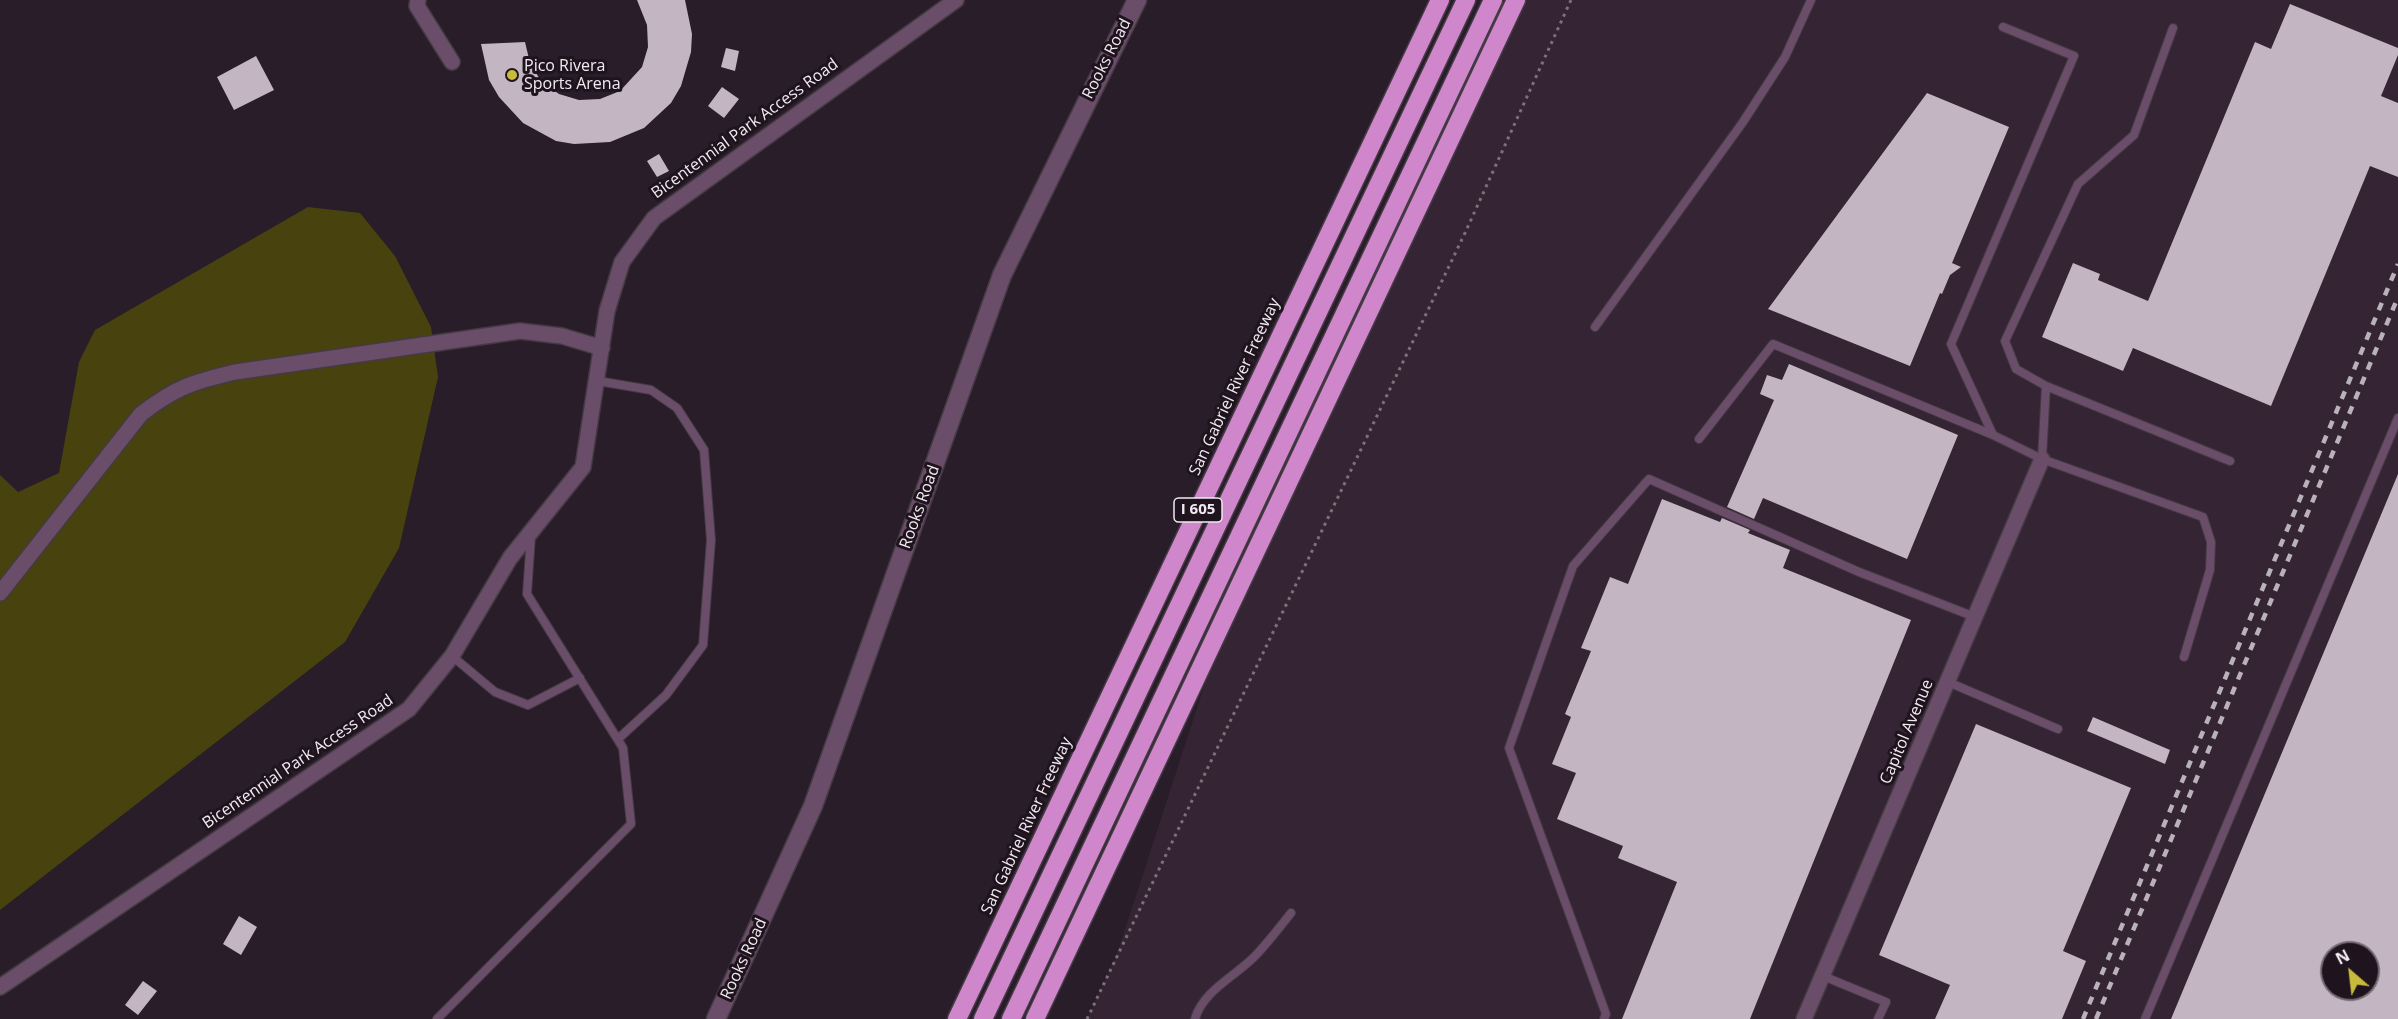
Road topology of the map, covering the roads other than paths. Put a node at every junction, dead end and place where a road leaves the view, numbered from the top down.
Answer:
1 (418, 0) edge
2 (956, 0) edge
3 (1137, 0) edge
4 (1440, 0) edge
5 (1466, 0) edge
6 (1493, 0) edge
7 (1516, 0) edge
8 (1811, 0) edge
9 (2003, 27) dead end
10 (2173, 28) dead end
11 (452, 62) dead end
12 (1595, 327) dead end
13 (602, 348) junction
14 (598, 381) junction
15 (2046, 386) junction
16 (2398, 418) edge
17 (1993, 435) junction
18 (1699, 439) dead end
19 (2042, 459) junction
20 (2230, 461) dead end
21 (531, 531) junction
22 (0, 593) edge
23 (1975, 617) junction
24 (452, 656) junction
25 (2184, 657) dead end
26 (580, 678) junction
27 (1948, 682) junction
28 (2058, 729) dead end
29 (618, 739) junction
30 (1291, 914) dead end
31 (1823, 976) junction
32 (0, 987) edge
33 (437, 1019) edge
34 (716, 1019) edge
35 (957, 1019) edge
36 (983, 1019) edge
37 (1011, 1019) edge
38 (1035, 1019) edge
39 (1196, 1019) edge
40 (1604, 1019) edge
41 (1804, 1019) edge
42 (1878, 1019) edge
43 (2145, 1019) edge

1 - 11 street
2 - 13 street, Bicentennial Park Access Road
3 - 34 street, Rooks Road
4 - 35 highway, San Gabriel River Freeway / I 605
5 - 36 highway
6 - 37 highway
7 - 38 highway
8 - 12 lane
9 - 17 lane
10 - 15 lane
13 - 14 street, Bicentennial Park Access Road
13 - 22 street
14 - 21 street, Bicentennial Park Access Road
14 - 29 lane
15 - 19 lane
15 - 20 lane
16 - 43 lane
17 - 18 lane
17 - 19 lane
19 - 23 street, Capitol Avenue
19 - 25 lane
21 - 24 street, Bicentennial Park Access Road
21 - 26 lane
23 - 27 street, Capitol Avenue
23 - 40 lane
24 - 26 lane
24 - 32 street, Bicentennial Park Access Road
26 - 29 lane
27 - 28 lane
27 - 31 street, Capitol Avenue
29 - 33 lane
30 - 39 lane
31 - 41 street, Capitol Avenue
31 - 42 lane

